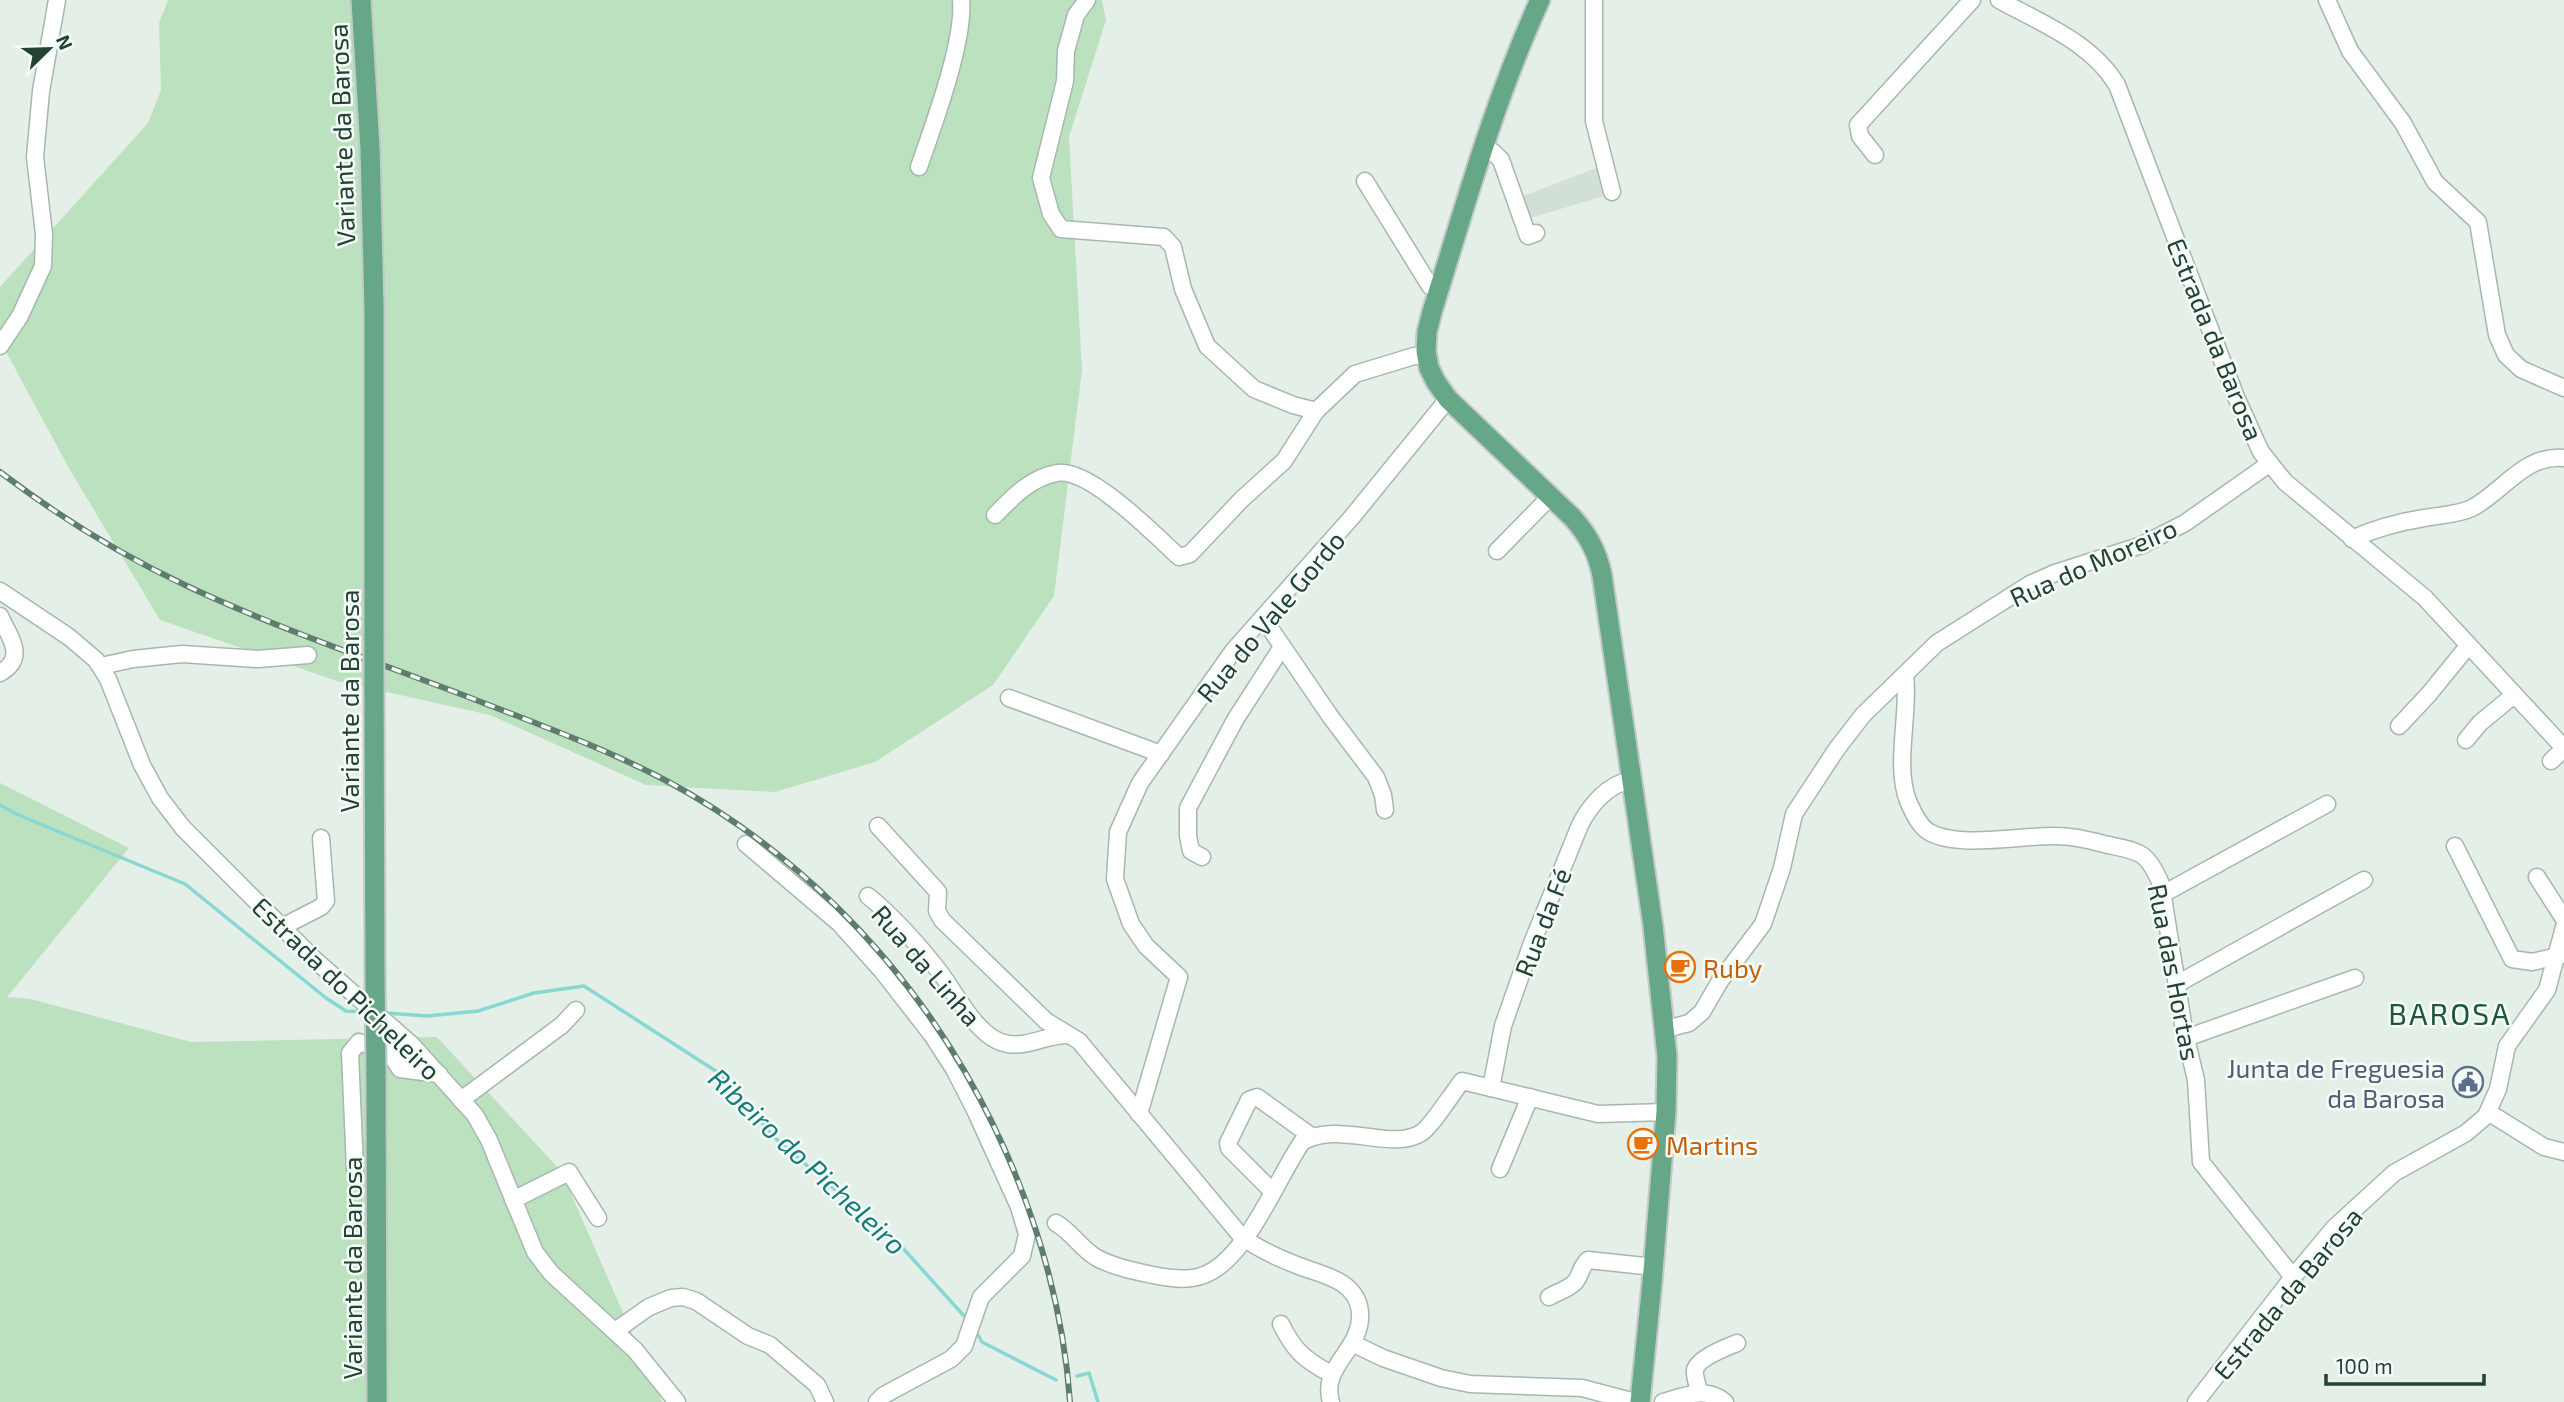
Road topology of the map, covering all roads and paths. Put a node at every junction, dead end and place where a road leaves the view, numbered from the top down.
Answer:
1 (57, 0) edge
2 (361, 0) edge
3 (961, 0) edge
4 (1087, 0) edge
5 (1540, 0) edge
6 (1594, 0) edge
7 (1972, 0) edge
8 (1999, 0) edge
9 (2327, 0) edge
10 (1875, 155) dead end
11 (1479, 156) junction
12 (919, 167) dead end
13 (1365, 181) dead end
14 (1612, 192) dead end
15 (1536, 233) dead end
16 (1439, 288) junction
17 (0, 346) edge
18 (1426, 355) junction
19 (2564, 388) edge
20 (1448, 399) junction
21 (1316, 411) junction
22 (2564, 458) edge
23 (2269, 464) junction
24 (1550, 497) junction
25 (995, 515) dead end
26 (2352, 539) junction
27 (1497, 551) dead end
28 (0, 591) edge
29 (0, 617) edge
30 (1263, 618) junction
31 (2468, 646) junction
32 (1282, 647) junction
33 (308, 655) dead end
34 (100, 666) junction
35 (0, 673) edge
36 (1905, 674) junction
37 (2514, 695) junction
38 (1009, 698) dead end
39 (2399, 726) dead end
40 (2466, 740) dead end
41 (2564, 749) edge
42 (1161, 754) junction
43 (2551, 761) dead end
44 (1631, 780) junction
45 (2327, 804) dead end
46 (1385, 810) dead end
47 (878, 826) dead end
48 (321, 838) dead end
49 (746, 844) dead end
50 (2455, 846) dead end
51 (1202, 857) dead end
52 (2537, 877) dead end
53 (2364, 880) dead end
54 (2163, 894) junction
55 (868, 896) dead end
56 (2564, 919) edge
57 (282, 927) junction
58 (2564, 927) edge
59 (2560, 955) edge
60 (2355, 978) dead end
61 (2177, 984) junction
62 (576, 1010) dead end
63 (1665, 1029) junction
64 (1067, 1035) junction
65 (2186, 1038) junction
66 (439, 1074) junction
67 (1492, 1088) junction
68 (1530, 1097) junction
69 (461, 1100) junction
70 (1666, 1112) junction
71 (2488, 1112) junction
72 (1139, 1114) junction
73 (1311, 1136) junction
74 (2564, 1152) edge
75 (355, 1169) dead end
76 (1500, 1169) dead end
77 (1273, 1192) junction
78 (513, 1200) junction
79 (598, 1218) dead end
80 (1056, 1223) dead end
81 (1246, 1240) junction
82 (1654, 1267) junction
83 (2293, 1277) junction
84 (1549, 1297) dead end
85 (1281, 1324) dead end
86 (615, 1331) junction
87 (1737, 1343) dead end
88 (1354, 1344) junction
89 (1331, 1374) junction
90 (1699, 1392) junction
91 (377, 1402) edge
92 (677, 1402) edge
93 (825, 1402) edge
94 (877, 1402) edge
95 (1331, 1402) edge
96 (1638, 1402) edge
97 (1663, 1402) edge
98 (1725, 1402) edge
99 (2196, 1402) edge

1 - 17 street
2 - 91 main road, Variante da Barosa, bridge
3 - 12 street
4 - 21 street
5 - 11 main road
6 - 14 street
7 - 10 street
8 - 23 street, Estrada da Barosa
9 - 19 street
11 - 15 street
11 - 16 main road
13 - 16 street
16 - 18 main road
18 - 20 main road
18 - 21 street
20 - 24 main road
20 - 30 street, Rua do Vale Gordo
21 - 25 street
22 - 26 street
23 - 26 street, Estrada da Barosa
23 - 36 street, Rua do Moreiro
24 - 27 street
24 - 44 main road
26 - 31 street, Estrada da Barosa
28 - 34 street, Estrada do Picheleiro
29 - 35 street
30 - 32 street
30 - 42 street, Rua do Vale Gordo
31 - 37 street, Estrada da Barosa
31 - 39 street
32 - 46 street
32 - 51 street
33 - 34 street
34 - 57 street, Estrada do Picheleiro
36 - 54 street, Rua das Hortas
36 - 63 street, Rua do Moreiro
37 - 40 street
37 - 41 street, Estrada da Barosa
38 - 42 street
41 - 43 street
42 - 72 street, Rua do Vale Gordo
44 - 63 main road
44 - 67 street, Rua da Fé
45 - 54 street
47 - 64 street
48 - 57 street
49 - 94 street
50 - 59 street
52 - 56 street
53 - 61 street
54 - 61 street, Rua das Hortas
55 - 64 street, Rua da Linha
57 - 66 street, Estrada do Picheleiro
58 - 59 street, Estrada da Barosa
59 - 71 street, Estrada da Barosa
60 - 65 street
61 - 65 street, Rua das Hortas
62 - 69 street
63 - 70 main road
64 - 72 street
65 - 83 street, Rua das Hortas
66 - 69 street, Estrada do Picheleiro
66 - 75 street
67 - 68 street
67 - 73 street
68 - 70 street
68 - 76 street
69 - 78 street, Estrada do Picheleiro
70 - 82 main road
71 - 74 street
71 - 83 street, Estrada da Barosa
72 - 81 street
73 - 77 street
73 - 77 street
77 - 81 street
78 - 79 street
78 - 86 street, Estrada do Picheleiro
80 - 81 street
81 - 88 street
82 - 84 street
82 - 96 main road
83 - 99 street, Estrada da Barosa
85 - 89 street
86 - 92 street, Estrada do Picheleiro
86 - 93 street
87 - 90 street
88 - 89 street
88 - 96 street
89 - 95 street
90 - 97 street
90 - 98 street

